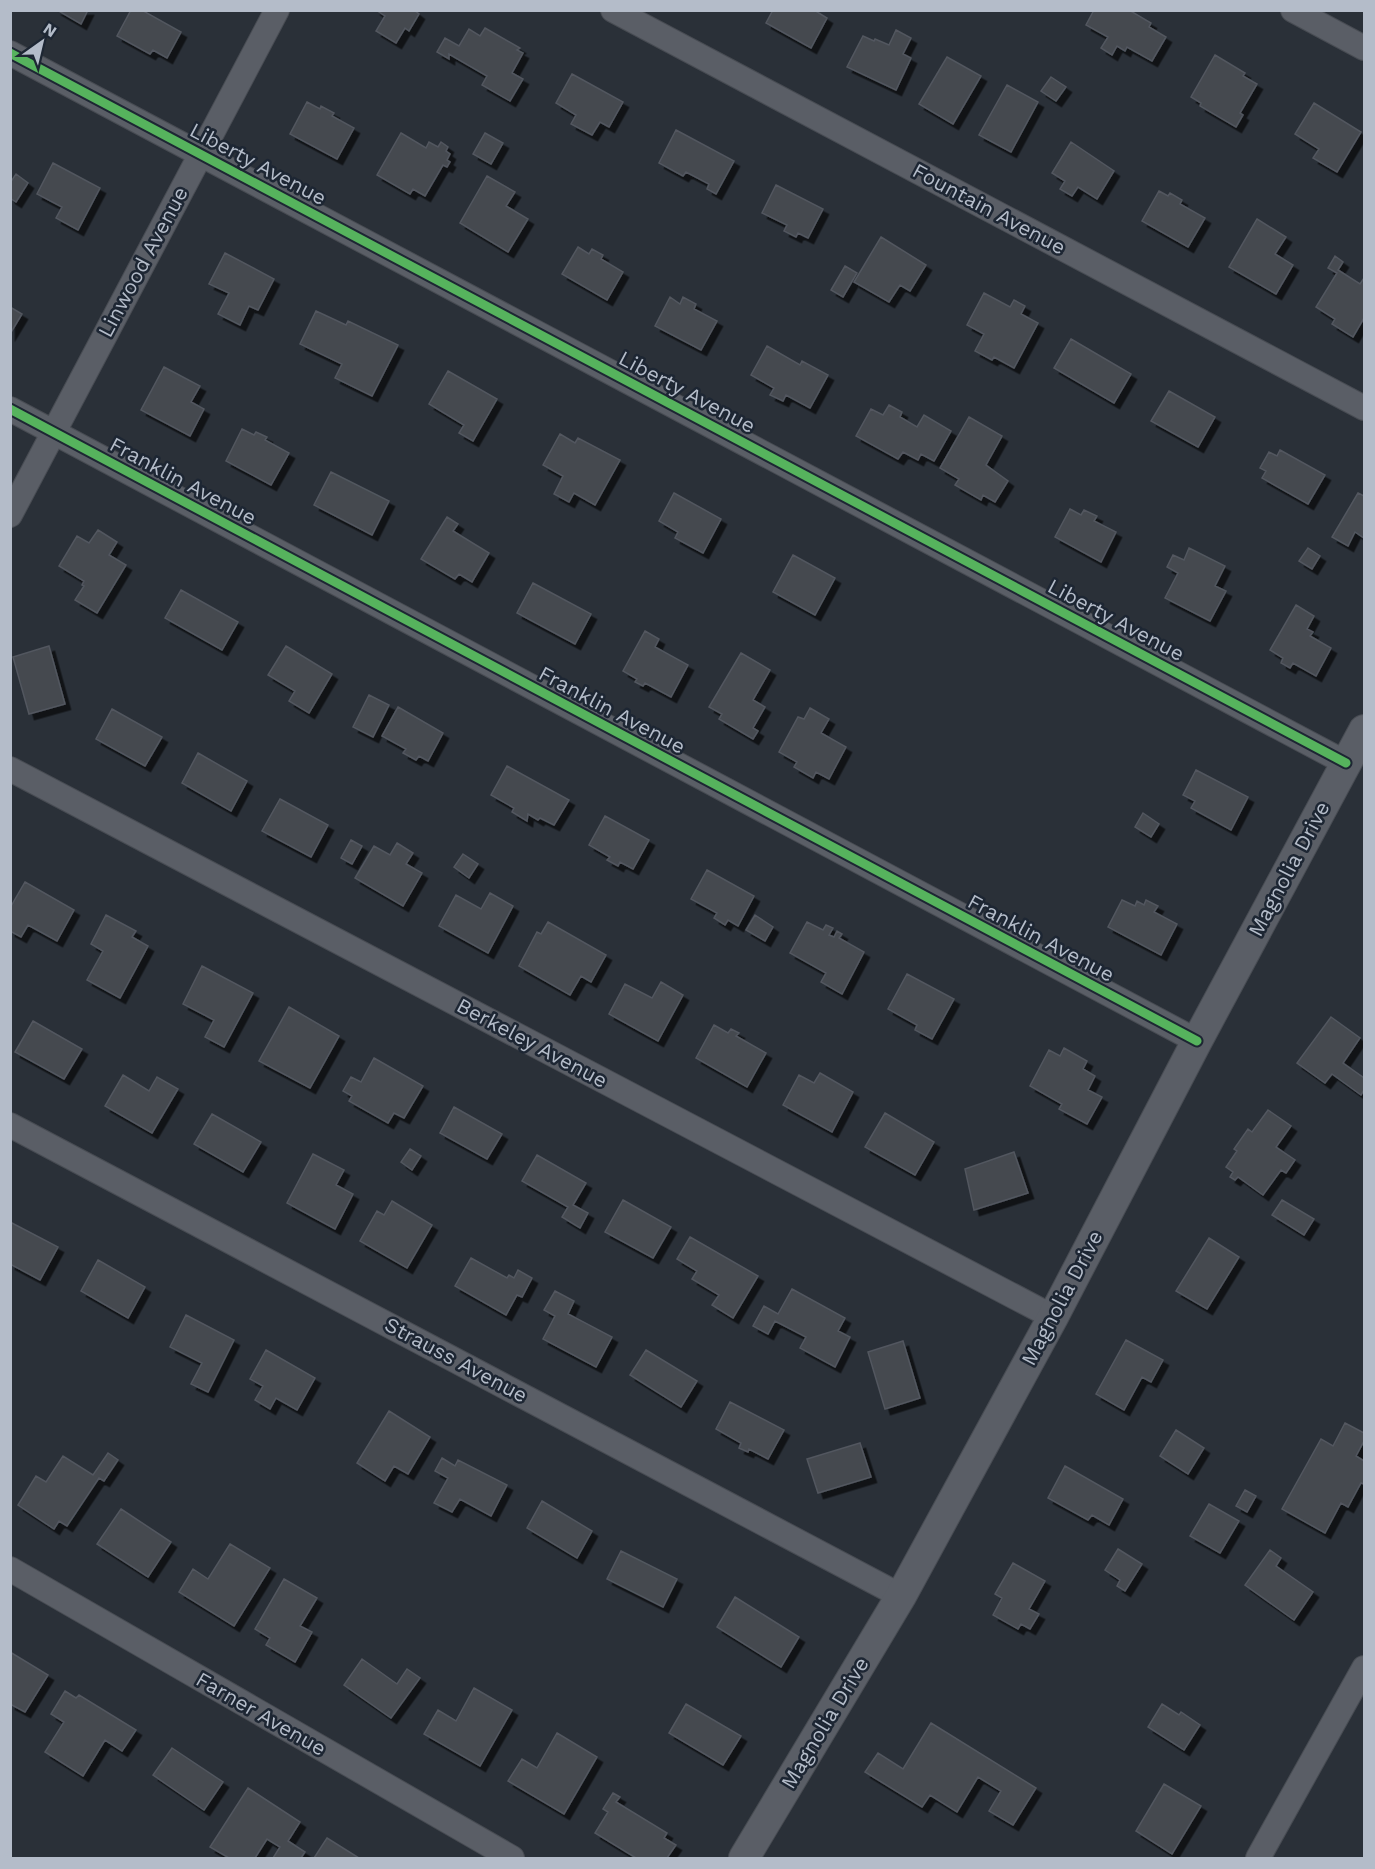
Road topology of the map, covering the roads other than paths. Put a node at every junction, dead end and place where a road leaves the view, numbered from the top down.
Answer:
1 (277, 10) edge
2 (613, 10) edge
3 (1293, 10) edge
4 (1365, 48) edge
5 (10, 53) edge
6 (200, 153) junction
7 (1365, 408) edge
8 (10, 410) edge
9 (54, 432) junction
10 (10, 515) edge
11 (1365, 730) edge
12 (1346, 763) junction
13 (10, 769) edge
14 (1197, 1041) junction
15 (10, 1125) edge
16 (1053, 1317) junction
17 (10, 1569) edge
18 (901, 1596) junction
19 (1365, 1668) edge
20 (512, 1858) edge
21 (744, 1858) edge
22 (1258, 1858) edge

1 - 6 street, Linwood Avenue
2 - 7 street, Fountain Avenue
3 - 4 street
5 - 6 street, Liberty Avenue
6 - 9 street, Linwood Avenue
6 - 12 street, Liberty Avenue
8 - 9 street, Franklin Avenue
9 - 10 street, Linwood Avenue
9 - 14 street, Franklin Avenue
11 - 12 street, Magnolia Drive
12 - 14 street, Magnolia Drive
13 - 16 street, Berkeley Avenue
14 - 16 street, Magnolia Drive
15 - 18 street, Strauss Avenue
16 - 18 street, Magnolia Drive
17 - 20 street, Farner Avenue
18 - 21 street, Magnolia Drive
19 - 22 street

